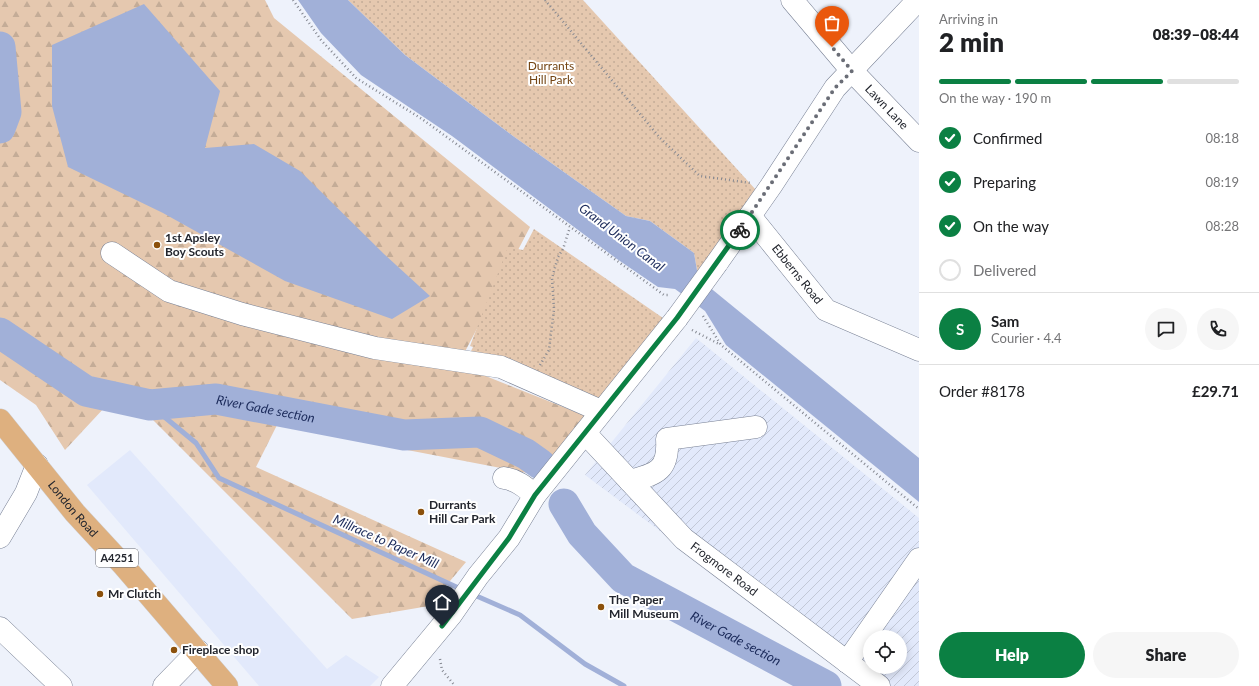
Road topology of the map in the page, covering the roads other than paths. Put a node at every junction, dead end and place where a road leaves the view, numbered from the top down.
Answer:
1 (792, 0) edge
2 (918, 0) edge
3 (852, 71) junction
4 (919, 141) edge
5 (750, 216) junction
6 (112, 253) dead end
7 (919, 350) edge
8 (601, 411) junction
9 (0, 420) edge
10 (756, 427) dead end
11 (585, 433) junction
12 (37, 465) junction
13 (504, 478) dead end
14 (630, 481) junction
15 (535, 495) junction
16 (0, 537) edge
17 (919, 559) edge
18 (0, 628) edge
19 (198, 651) junction
20 (847, 662) junction
21 (396, 685) edge
22 (61, 686) edge
23 (164, 686) edge
24 (227, 686) edge
25 (879, 686) edge

1 - 3 street, Lawn Lane
2 - 3 street
3 - 4 street, Lawn Lane
3 - 5 street
5 - 7 street, Ebberns Road
5 - 8 street, bridge
6 - 8 street
8 - 11 street
9 - 12 main road, London Road / A4251
10 - 14 street
11 - 14 street, Frogmore Road
11 - 15 street
12 - 16 street
12 - 19 main road, London Road / A4251
13 - 15 street
14 - 20 street, Frogmore Road
15 - 21 street
17 - 20 street
18 - 22 street
19 - 23 street
19 - 24 main road, London Road / A4251
20 - 25 street, Frogmore Road

